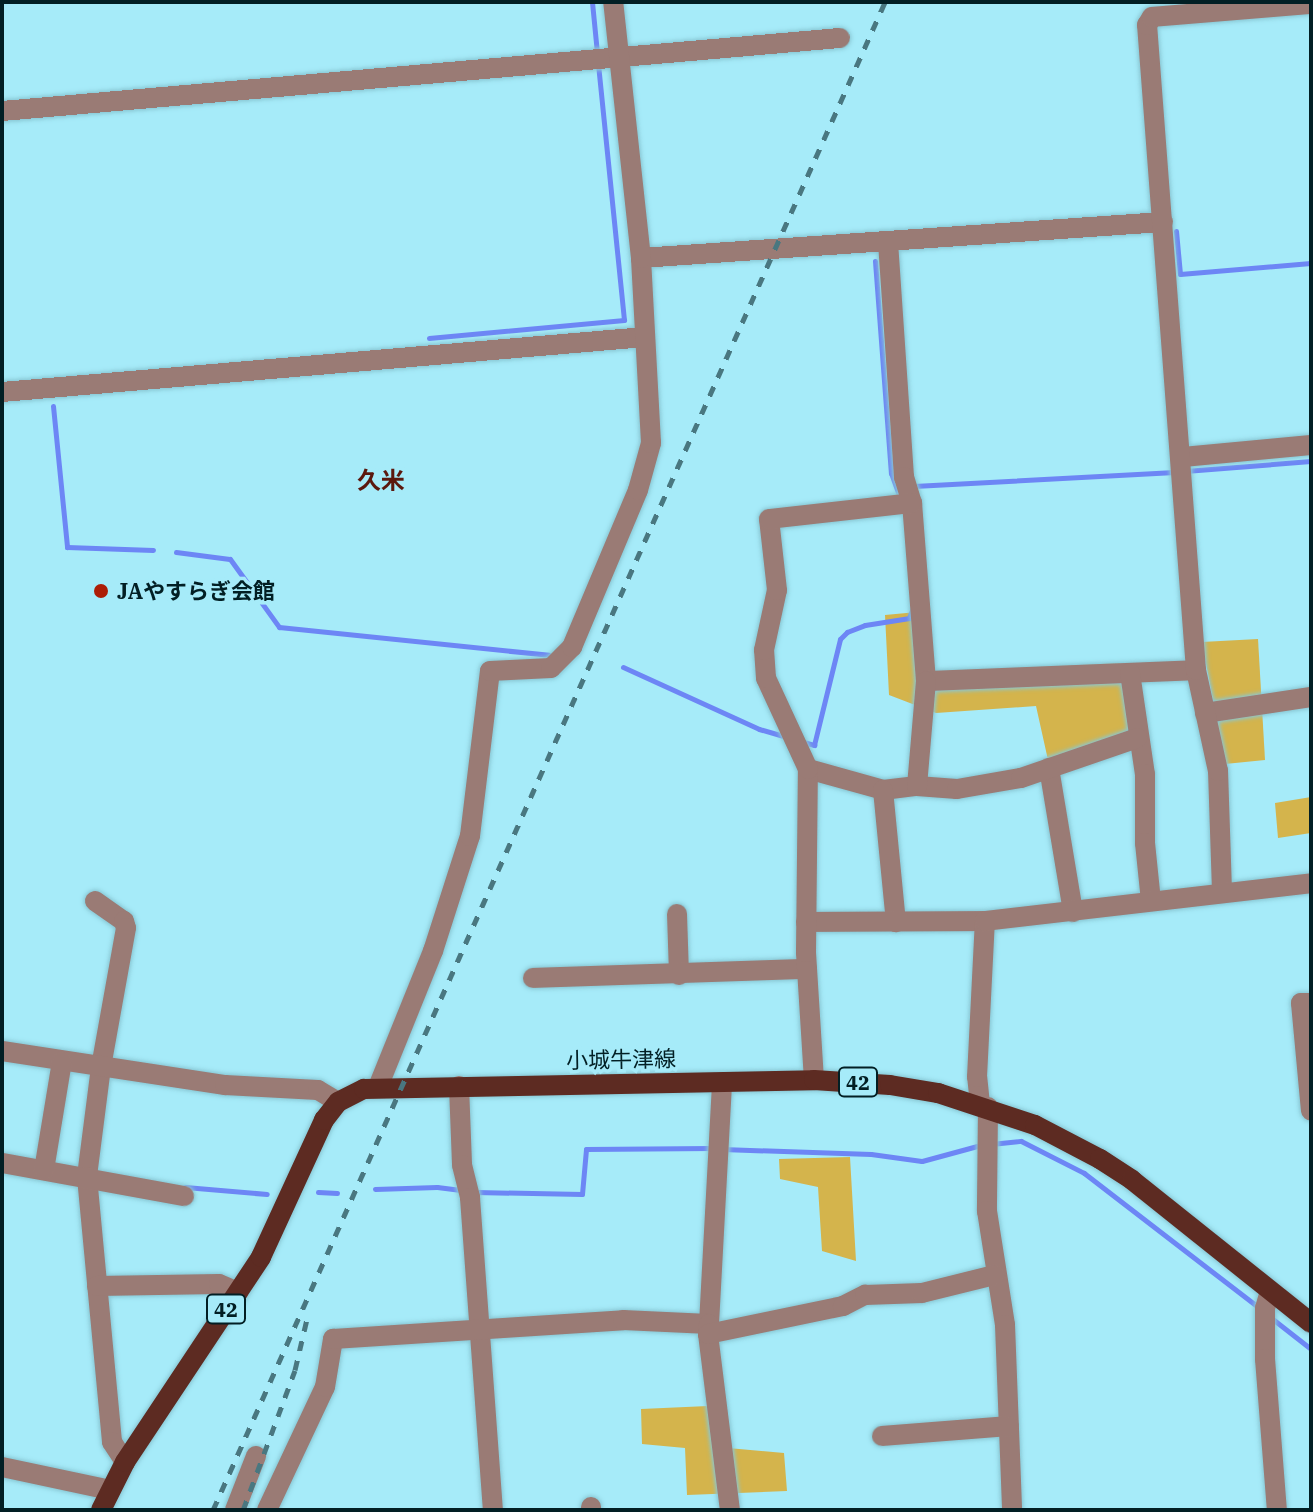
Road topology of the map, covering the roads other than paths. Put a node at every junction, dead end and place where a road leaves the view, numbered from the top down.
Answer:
1 (613, 2) edge
2 (1311, 4) edge
3 (840, 38) dead end
4 (619, 57) junction
5 (2, 111) edge
6 (1163, 222) junction
7 (888, 242) junction
8 (641, 258) junction
9 (645, 337) junction
10 (2, 392) edge
11 (1311, 445) edge
12 (1182, 457) junction
13 (903, 504) junction
14 (1196, 670) junction
15 (1130, 673) junction
16 (926, 681) junction
17 (1311, 697) edge
18 (1205, 713) junction
19 (1137, 738) junction
20 (804, 760) junction
21 (1049, 768) junction
22 (917, 786) junction
23 (883, 790) junction
24 (1311, 883) edge
25 (1222, 891) junction
26 (95, 901) dead end
27 (1151, 901) junction
28 (1073, 912) junction
29 (677, 914) dead end
30 (985, 921) junction
31 (806, 922) junction
32 (896, 922) junction
33 (807, 969) junction
34 (679, 975) junction
35 (533, 978) dead end
36 (1311, 1003) edge
37 (2, 1051) edge
38 (62, 1061) junction
39 (101, 1067) junction
40 (814, 1080) junction
41 (722, 1082) junction
42 (459, 1086) junction
43 (378, 1087) junction
44 (338, 1102) junction
45 (984, 1106) junction
46 (1311, 1111) edge
47 (2, 1163) edge
48 (44, 1170) junction
49 (88, 1172) junction
50 (184, 1196) dead end
51 (995, 1275) junction
52 (97, 1286) junction
53 (238, 1292) junction
54 (1266, 1307) junction
55 (1311, 1323) edge
56 (480, 1328) junction
57 (709, 1329) junction
58 (1009, 1426) junction
59 (882, 1436) dead end
60 (256, 1456) dead end
61 (125, 1462) junction
62 (2, 1467) edge
63 (110, 1490) junction
64 (101, 1510) edge
65 (235, 1510) edge
66 (267, 1510) edge
67 (493, 1510) edge
68 (730, 1510) edge
69 (1012, 1510) edge
70 (1277, 1510) edge

1 - 4 street
2 - 6 street
3 - 4 street
4 - 5 street
4 - 8 street
6 - 7 street
6 - 12 street
7 - 8 street
7 - 13 street
8 - 9 street
9 - 10 street
9 - 43 street
11 - 12 street
12 - 14 street
13 - 16 street
13 - 20 street
14 - 15 street
14 - 18 street
15 - 16 street
15 - 19 street
16 - 22 street
17 - 18 street
18 - 25 street
19 - 21 street
19 - 27 street
20 - 23 street
20 - 31 street
21 - 22 street
21 - 28 street
22 - 23 street
23 - 32 street
24 - 25 street
25 - 27 street
26 - 39 street
27 - 28 street
28 - 30 street
29 - 34 street
30 - 32 street
30 - 45 street
31 - 32 street
31 - 33 street
33 - 34 street
33 - 40 street
34 - 35 street
36 - 46 street
37 - 38 street
38 - 39 street
38 - 48 street
39 - 44 street
39 - 49 street
40 - 41 main road, 小城牛津線 / 42
40 - 45 main road, 小城牛津線 / 42
41 - 42 main road, 小城牛津線 / 42
41 - 57 street
42 - 43 main road, 小城牛津線 / 42
42 - 56 street
43 - 44 main road, 小城牛津線 / 42
44 - 53 main road, 42
45 - 51 street
45 - 54 main road, 小城牛津線 / 42
47 - 48 street
48 - 49 street
49 - 50 street
49 - 52 street
51 - 57 street
51 - 58 street
52 - 53 street
52 - 61 street
53 - 61 main road, 42
54 - 55 main road, 小城牛津線 / 42
54 - 70 street
56 - 57 street
56 - 66 street
56 - 67 street
57 - 68 street
58 - 59 street
58 - 69 street
60 - 65 street
61 - 63 main road, 42
62 - 63 street
63 - 64 main road, 42

